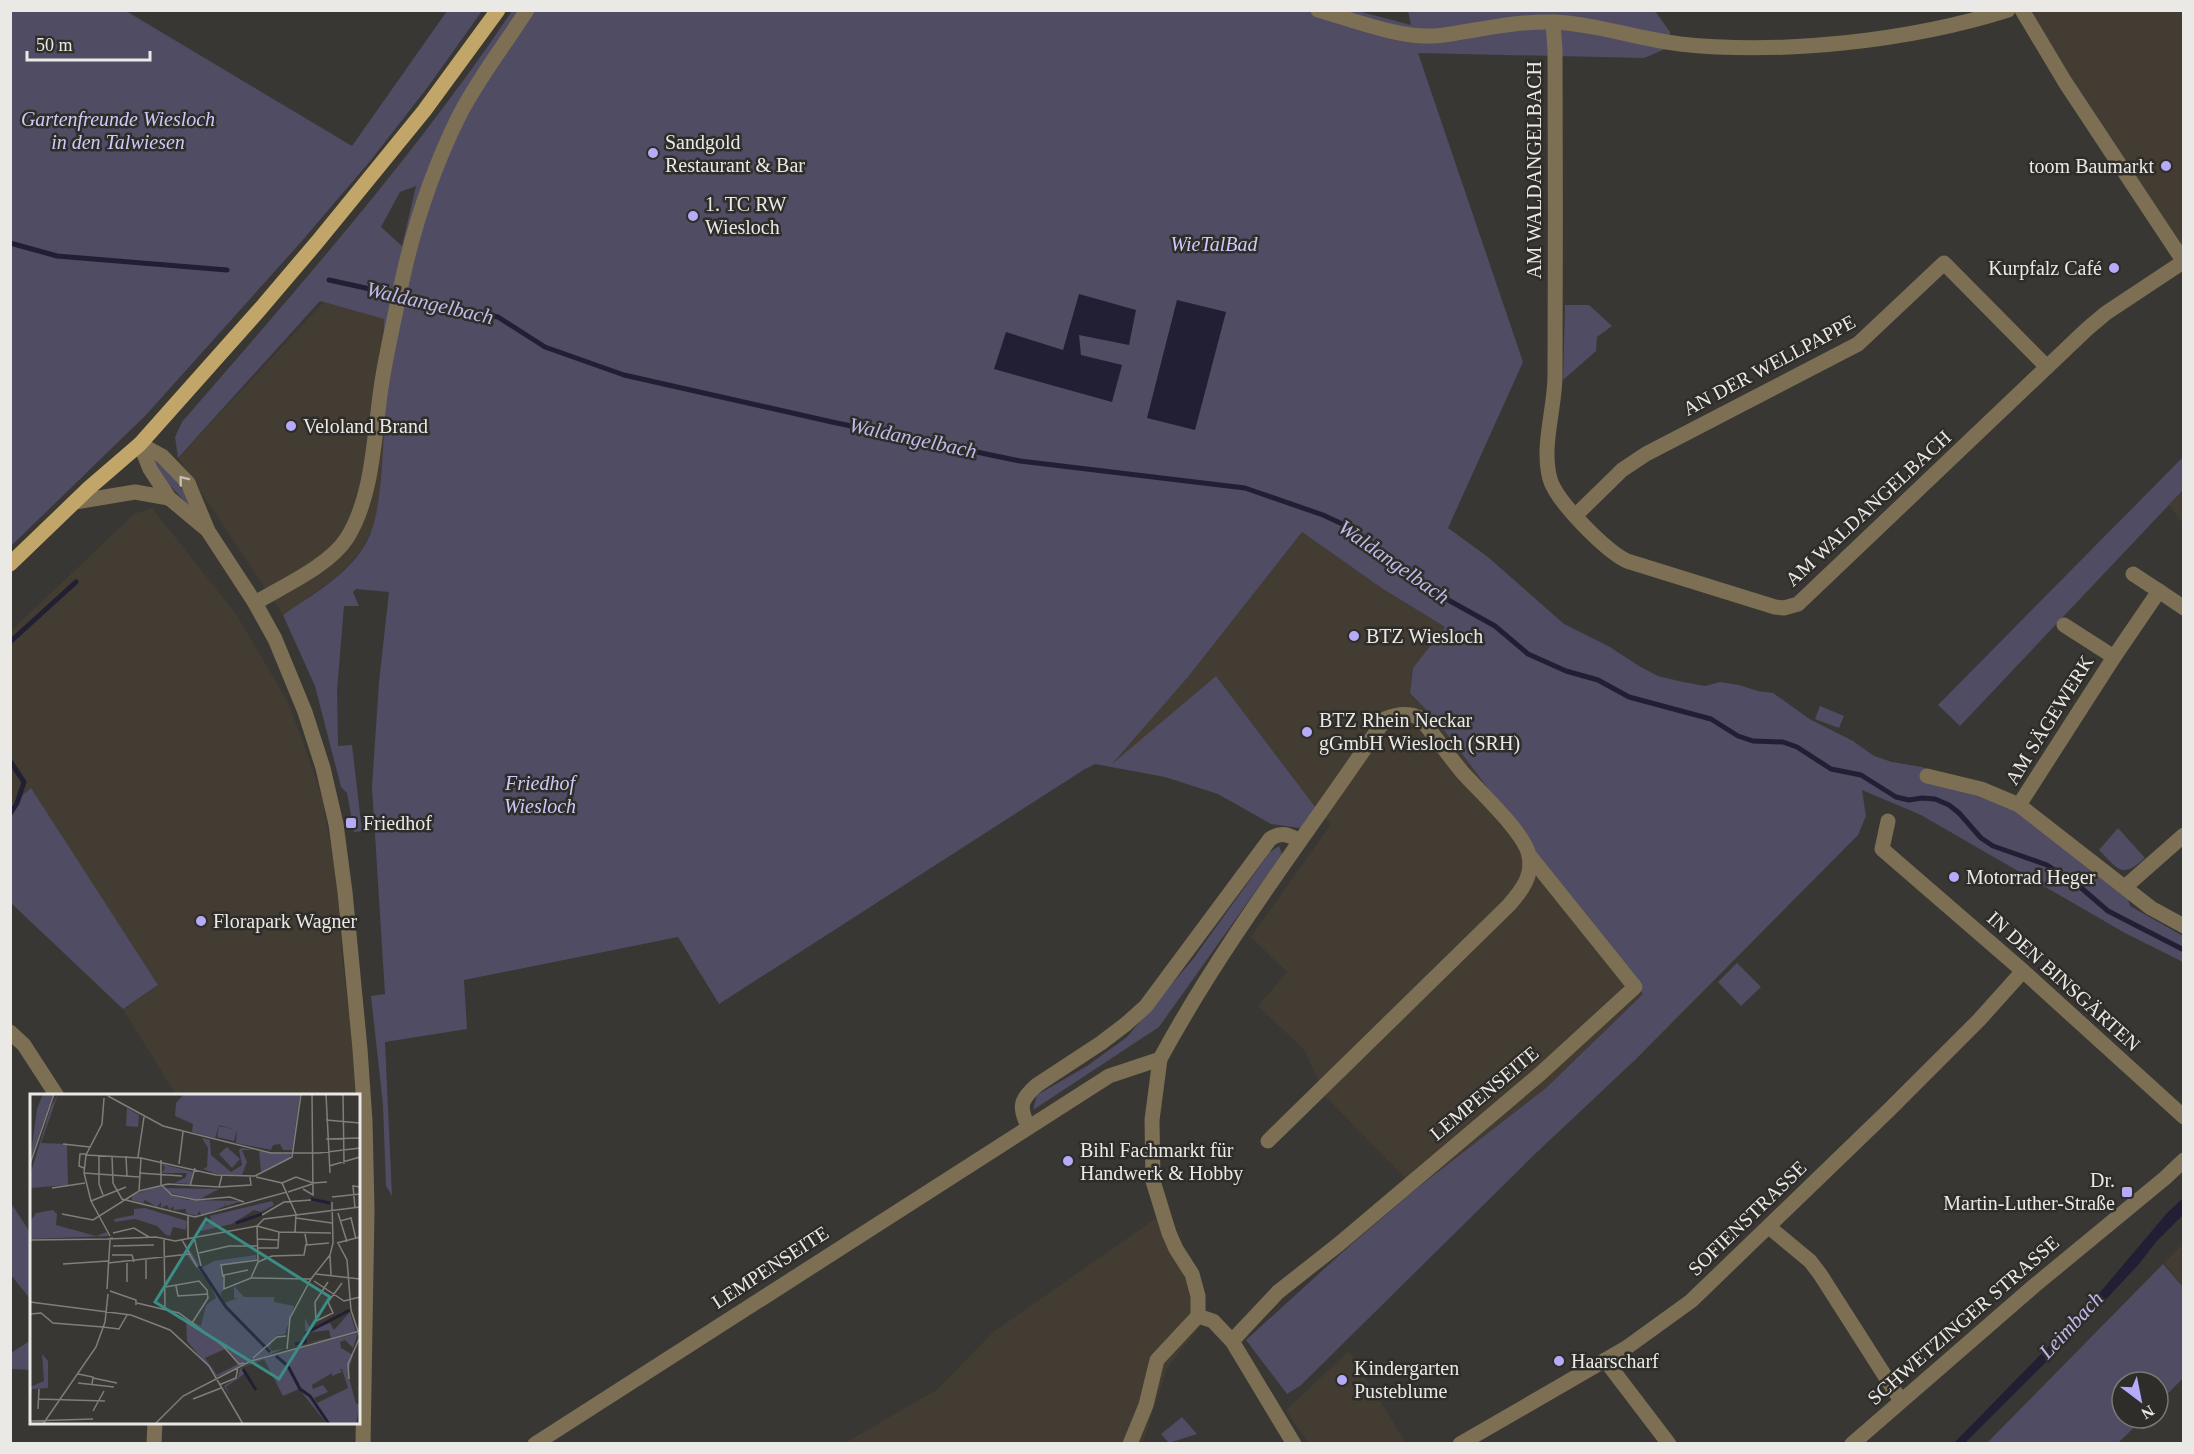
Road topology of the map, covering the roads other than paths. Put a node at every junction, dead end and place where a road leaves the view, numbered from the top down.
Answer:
1 (498, 10) edge
2 (527, 10) edge
3 (1318, 10) edge
4 (2008, 10) edge
5 (2022, 10) edge
6 (1553, 22) junction
7 (2183, 262) edge
8 (2047, 367) junction
9 (140, 444) junction
10 (170, 498) junction
11 (75, 502) junction
12 (1576, 515) junction
13 (208, 531) junction
14 (10, 564) edge
15 (2133, 574) dead end
16 (2159, 591) junction
17 (255, 603) junction
18 (2184, 608) edge
19 (2064, 625) dead end
20 (2114, 657) junction
21 (1927, 776) dead end
22 (2019, 805) junction
23 (1888, 821) dead end
24 (2184, 835) edge
25 (1300, 841) junction
26 (1529, 855) junction
27 (2125, 887) junction
28 (2184, 926) edge
29 (2023, 971) junction
30 (10, 1032) edge
31 (1160, 1059) junction
32 (56, 1094) edge
33 (2184, 1117) edge
34 (1028, 1126) junction
35 (1268, 1141) dead end
36 (2184, 1160) edge
37 (1768, 1227) junction
38 (1198, 1316) junction
39 (1232, 1341) junction
40 (1605, 1360) junction
41 (1901, 1401) junction
42 (155, 1424) edge
43 (154, 1443) edge
44 (363, 1443) edge
45 (535, 1443) edge
46 (1130, 1443) edge
47 (1294, 1443) edge
48 (1460, 1443) edge
49 (1669, 1443) edge
50 (1852, 1443) edge

1 - 9 main road
2 - 17 street
3 - 6 street
4 - 6 street
5 - 7 street
6 - 12 street, AM WALDANGELBACH
7 - 8 street, AM WALDANGELBACH
8 - 12 street, AM WALDANGELBACH
8 - 12 street, AN DER WELLPAPPE
9 - 10 street
9 - 11 main road
13 -> 9 street
10 - 11 street
10 - 13 street
11 - 14 main road
13 - 17 street
15 - 16 street
16 - 18 street
16 - 20 street, AM SÄGEWERK
17 - 44 street
19 - 20 street, AM SÄGEWERK
20 - 22 street, AM SÄGEWERK
21 - 22 street, AM SÄGEWERK
22 - 27 street, AM SÄGEWERK
23 - 29 street, IN DEN BINSGÄRTEN
24 - 27 street
25 - 26 street, LEMPENSEITE
25 - 31 street, LEMPENSEITE
25 - 34 street
26 - 35 street
26 - 39 street, LEMPENSEITE
27 - 28 street, AM SÄGEWERK
29 - 33 street, IN DEN BINSGÄRTEN
29 - 37 street, SOFIENSTRASSE
30 - 32 street
31 - 34 street, LEMPENSEITE
31 - 38 street
34 - 45 street, LEMPENSEITE
36 - 41 street, SCHWETZINGER STRASSE
37 - 40 street, SOFIENSTRASSE
37 - 41 street
38 - 39 street
38 - 46 street
39 - 47 street
40 - 48 street, SOFIENSTRASSE
40 - 49 street
41 - 50 street, SCHWETZINGER STRASSE
42 - 43 street

